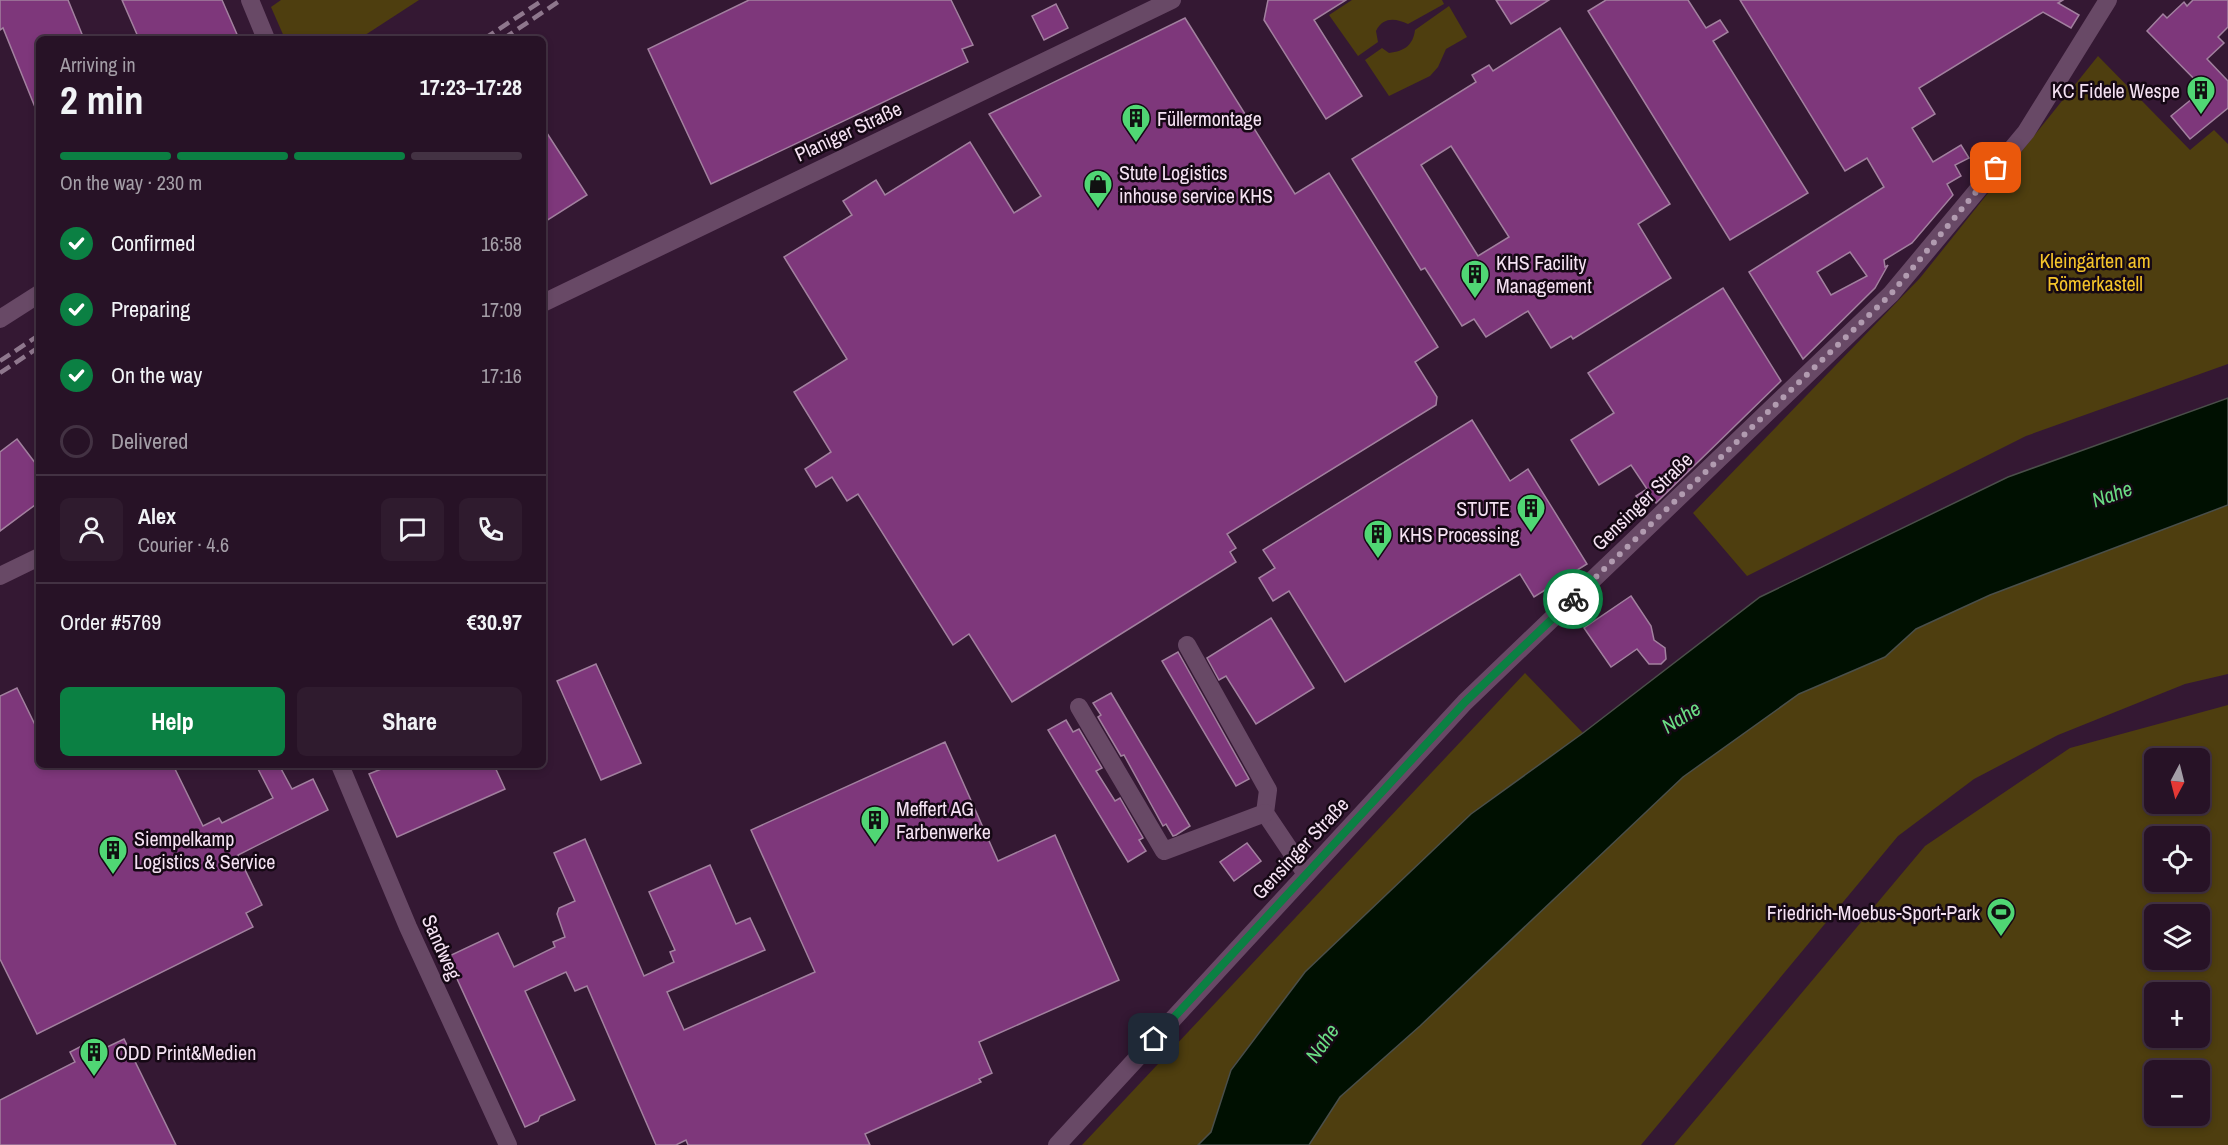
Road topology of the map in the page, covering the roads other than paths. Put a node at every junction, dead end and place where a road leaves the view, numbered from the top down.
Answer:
1 (250, 0) edge
2 (1172, 0) edge
3 (2108, 0) edge
4 (265, 36) edge
5 (36, 296) edge
6 (546, 302) edge
7 (0, 319) edge
8 (36, 558) edge
9 (0, 576) edge
10 (1187, 645) dead end
11 (1079, 707) dead end
12 (340, 768) edge
13 (1265, 813) junction
14 (1306, 874) junction
15 (508, 1145) edge
16 (1056, 1145) edge

1 - 4 street
2 - 6 street, Planiger Straße
3 - 14 street, Gensinger Straße
5 - 7 street
8 - 9 street
10 - 13 street
11 - 13 street
12 - 15 street, Sandweg
13 - 14 street
14 - 16 street, Gensinger Straße

